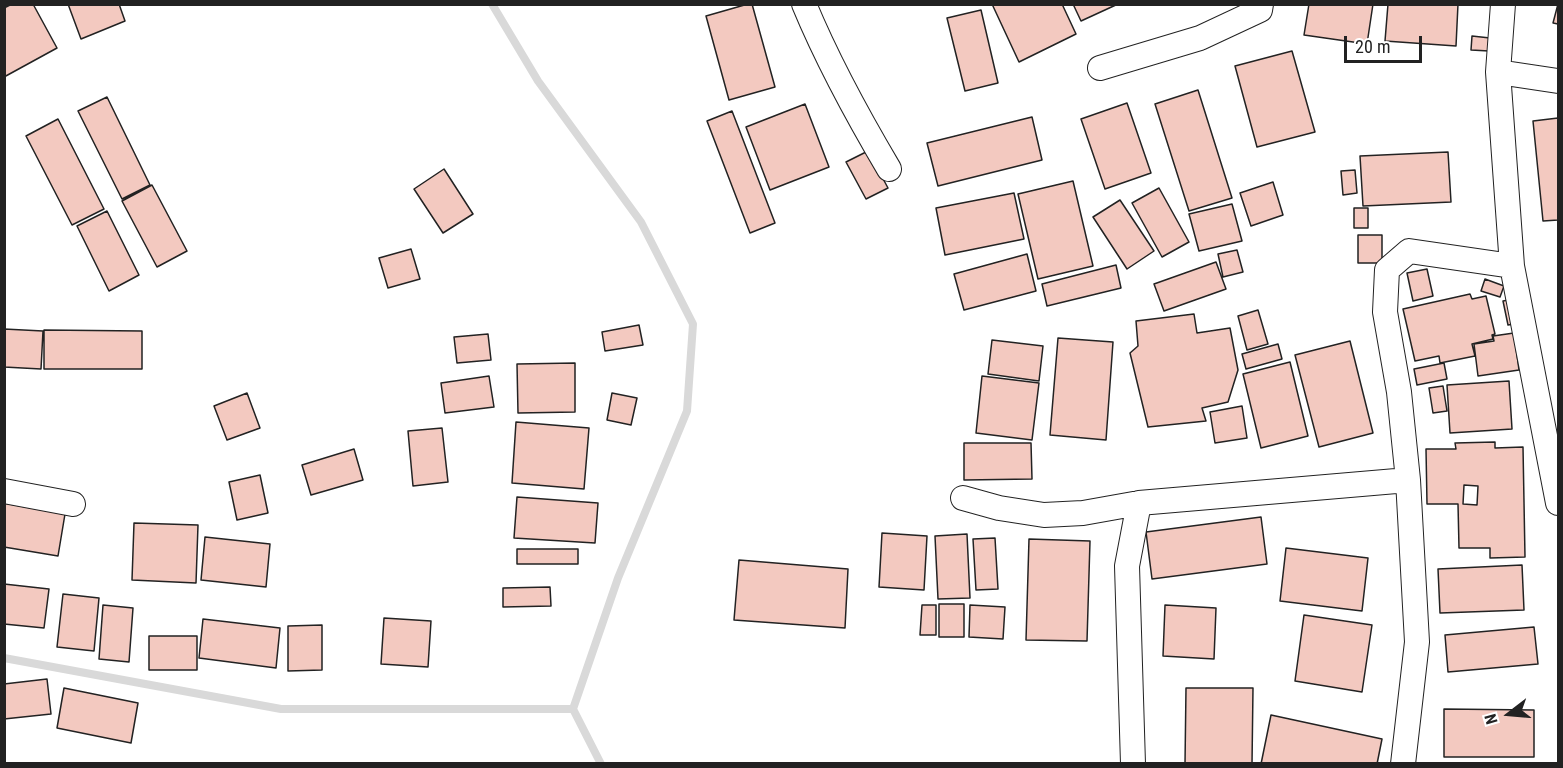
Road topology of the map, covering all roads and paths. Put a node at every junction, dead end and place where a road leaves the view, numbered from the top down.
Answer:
1 (804, 4) edge
2 (1260, 4) edge
3 (1503, 4) edge
4 (1100, 68) dead end
5 (1498, 72) junction
6 (1558, 81) edge
7 (888, 169) dead end
8 (1512, 266) junction
9 (1408, 480) junction
10 (4, 491) edge
11 (963, 498) dead end
12 (1139, 503) junction
13 (1558, 503) edge
14 (73, 504) dead end
15 (1132, 764) edge
16 (1403, 764) edge

1 - 7 street
2 - 4 street
3 - 5 street
5 - 6 street
5 - 8 street
8 - 9 street
8 - 13 street
9 - 12 street
9 - 16 street
10 - 14 street
11 - 12 street
12 - 15 street

